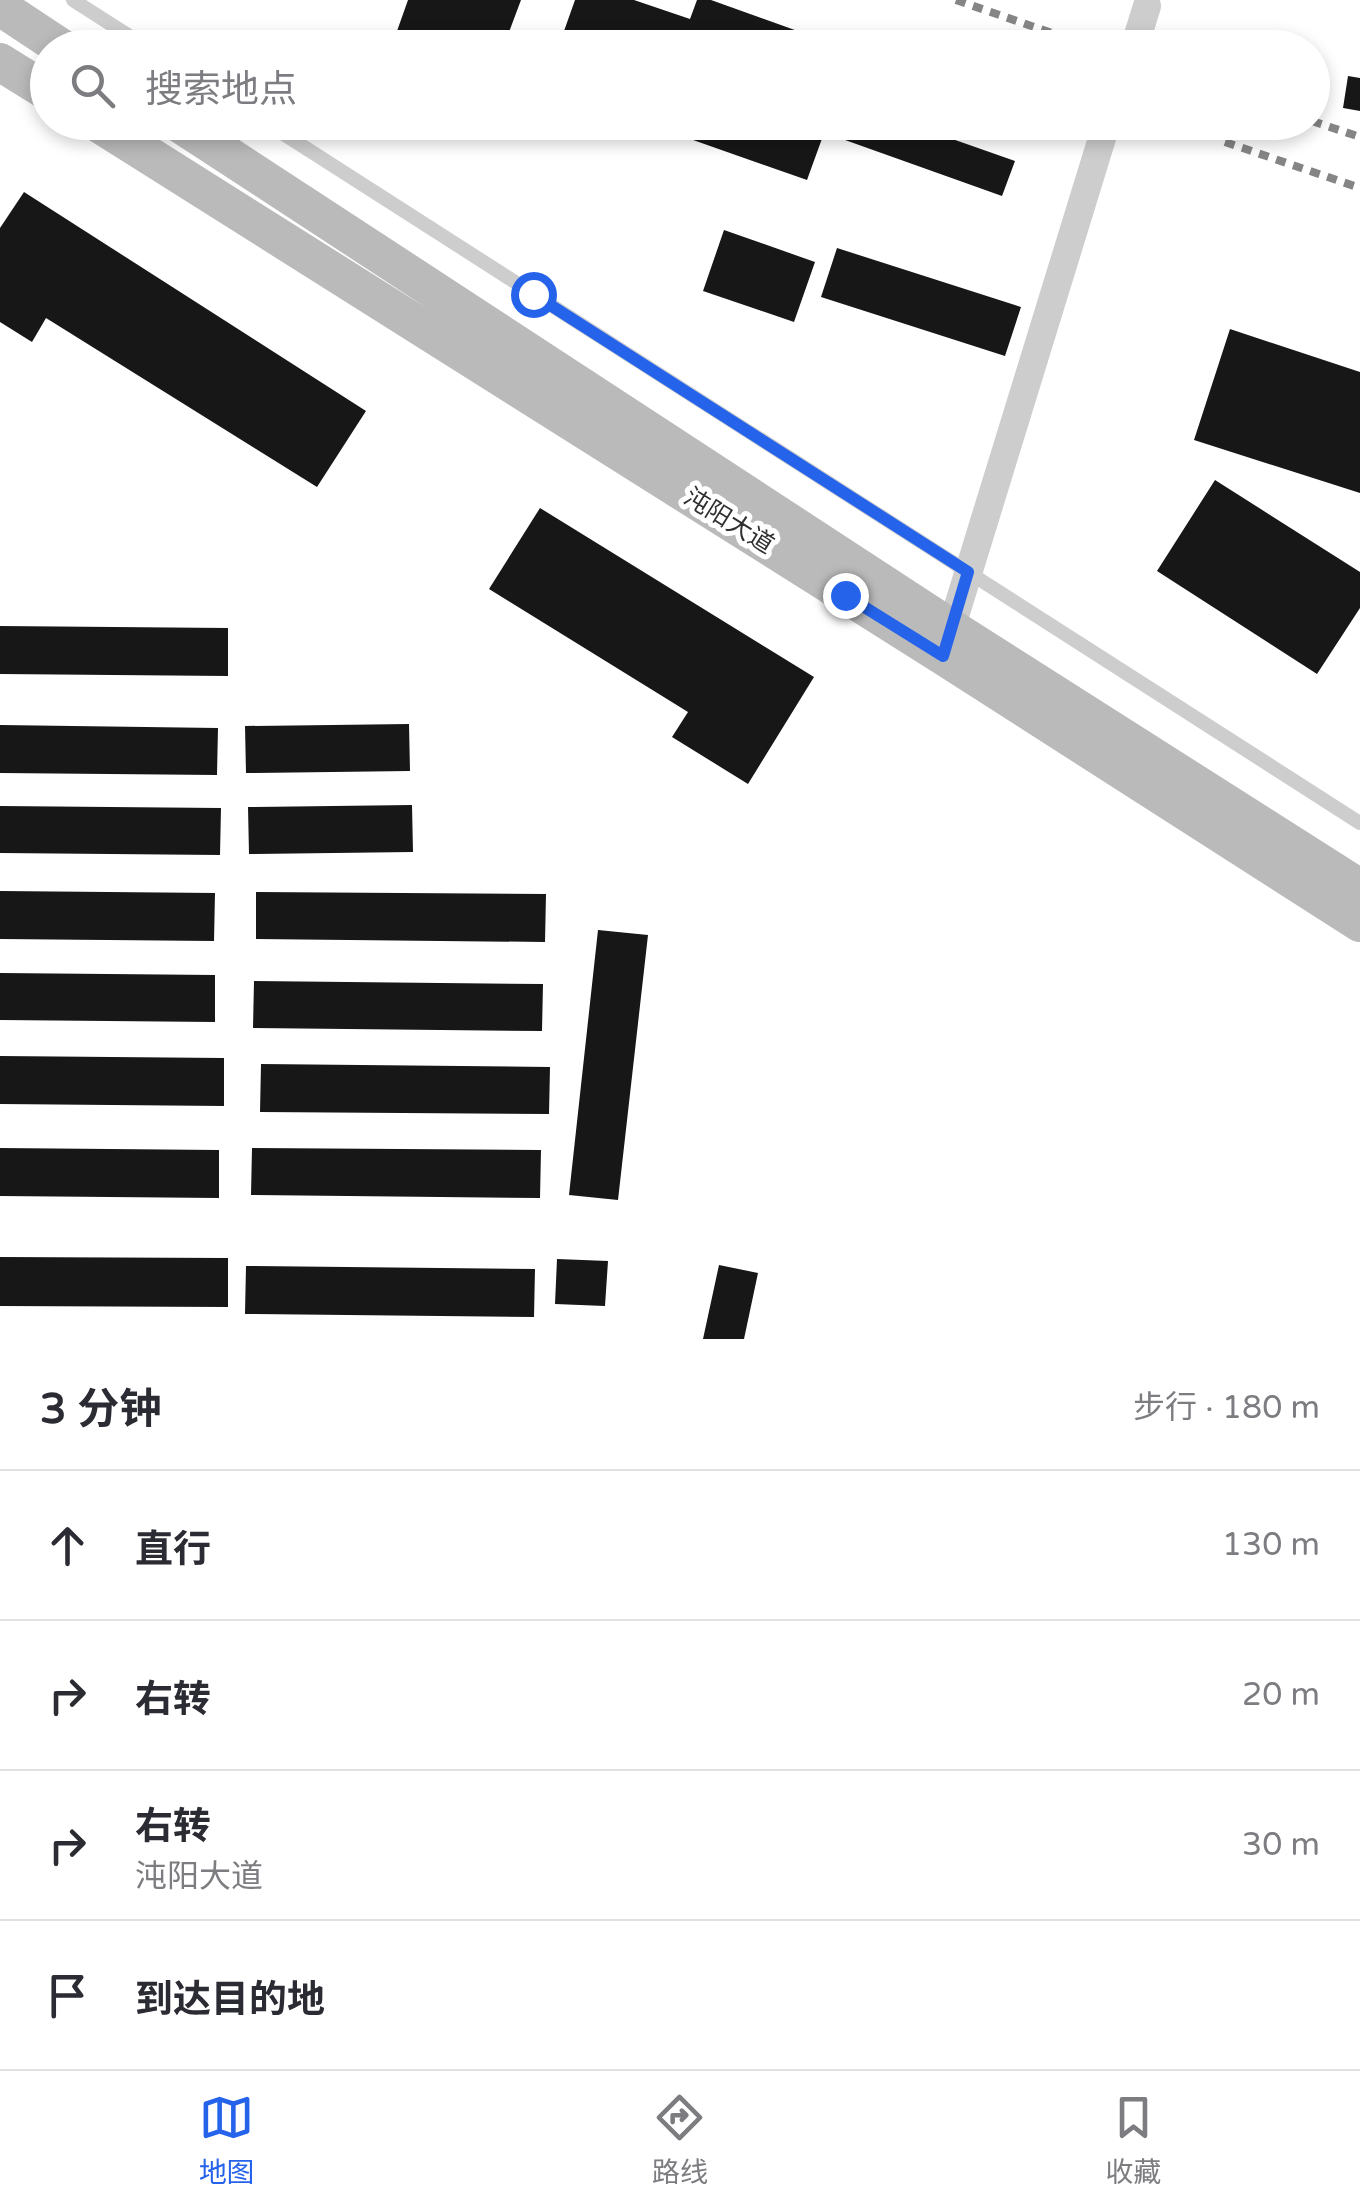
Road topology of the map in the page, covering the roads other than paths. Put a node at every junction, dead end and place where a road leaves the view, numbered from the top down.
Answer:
1 (73, 0) edge
2 (1147, 6) dead end
3 (0, 7) edge
4 (35, 30) edge
5 (120, 30) edge
6 (1140, 30) edge
7 (0, 62) edge
8 (30, 81) edge
9 (125, 140) edge
10 (204, 140) edge
11 (293, 140) edge
12 (1101, 140) edge
13 (968, 572) junction
14 (947, 642) junction
15 (1360, 822) edge
16 (1360, 888) edge
17 (1360, 922) edge

1 - 5 lane
2 - 6 street
3 - 4 main road
7 - 8 main road
9 - 14 main road, 沌阳大道
10 - 14 main road, 沌阳大道
11 - 13 lane
12 - 13 street
13 - 14 street
13 - 15 lane
14 - 16 main road, 沌阳大道
14 - 17 main road, 沌阳大道

